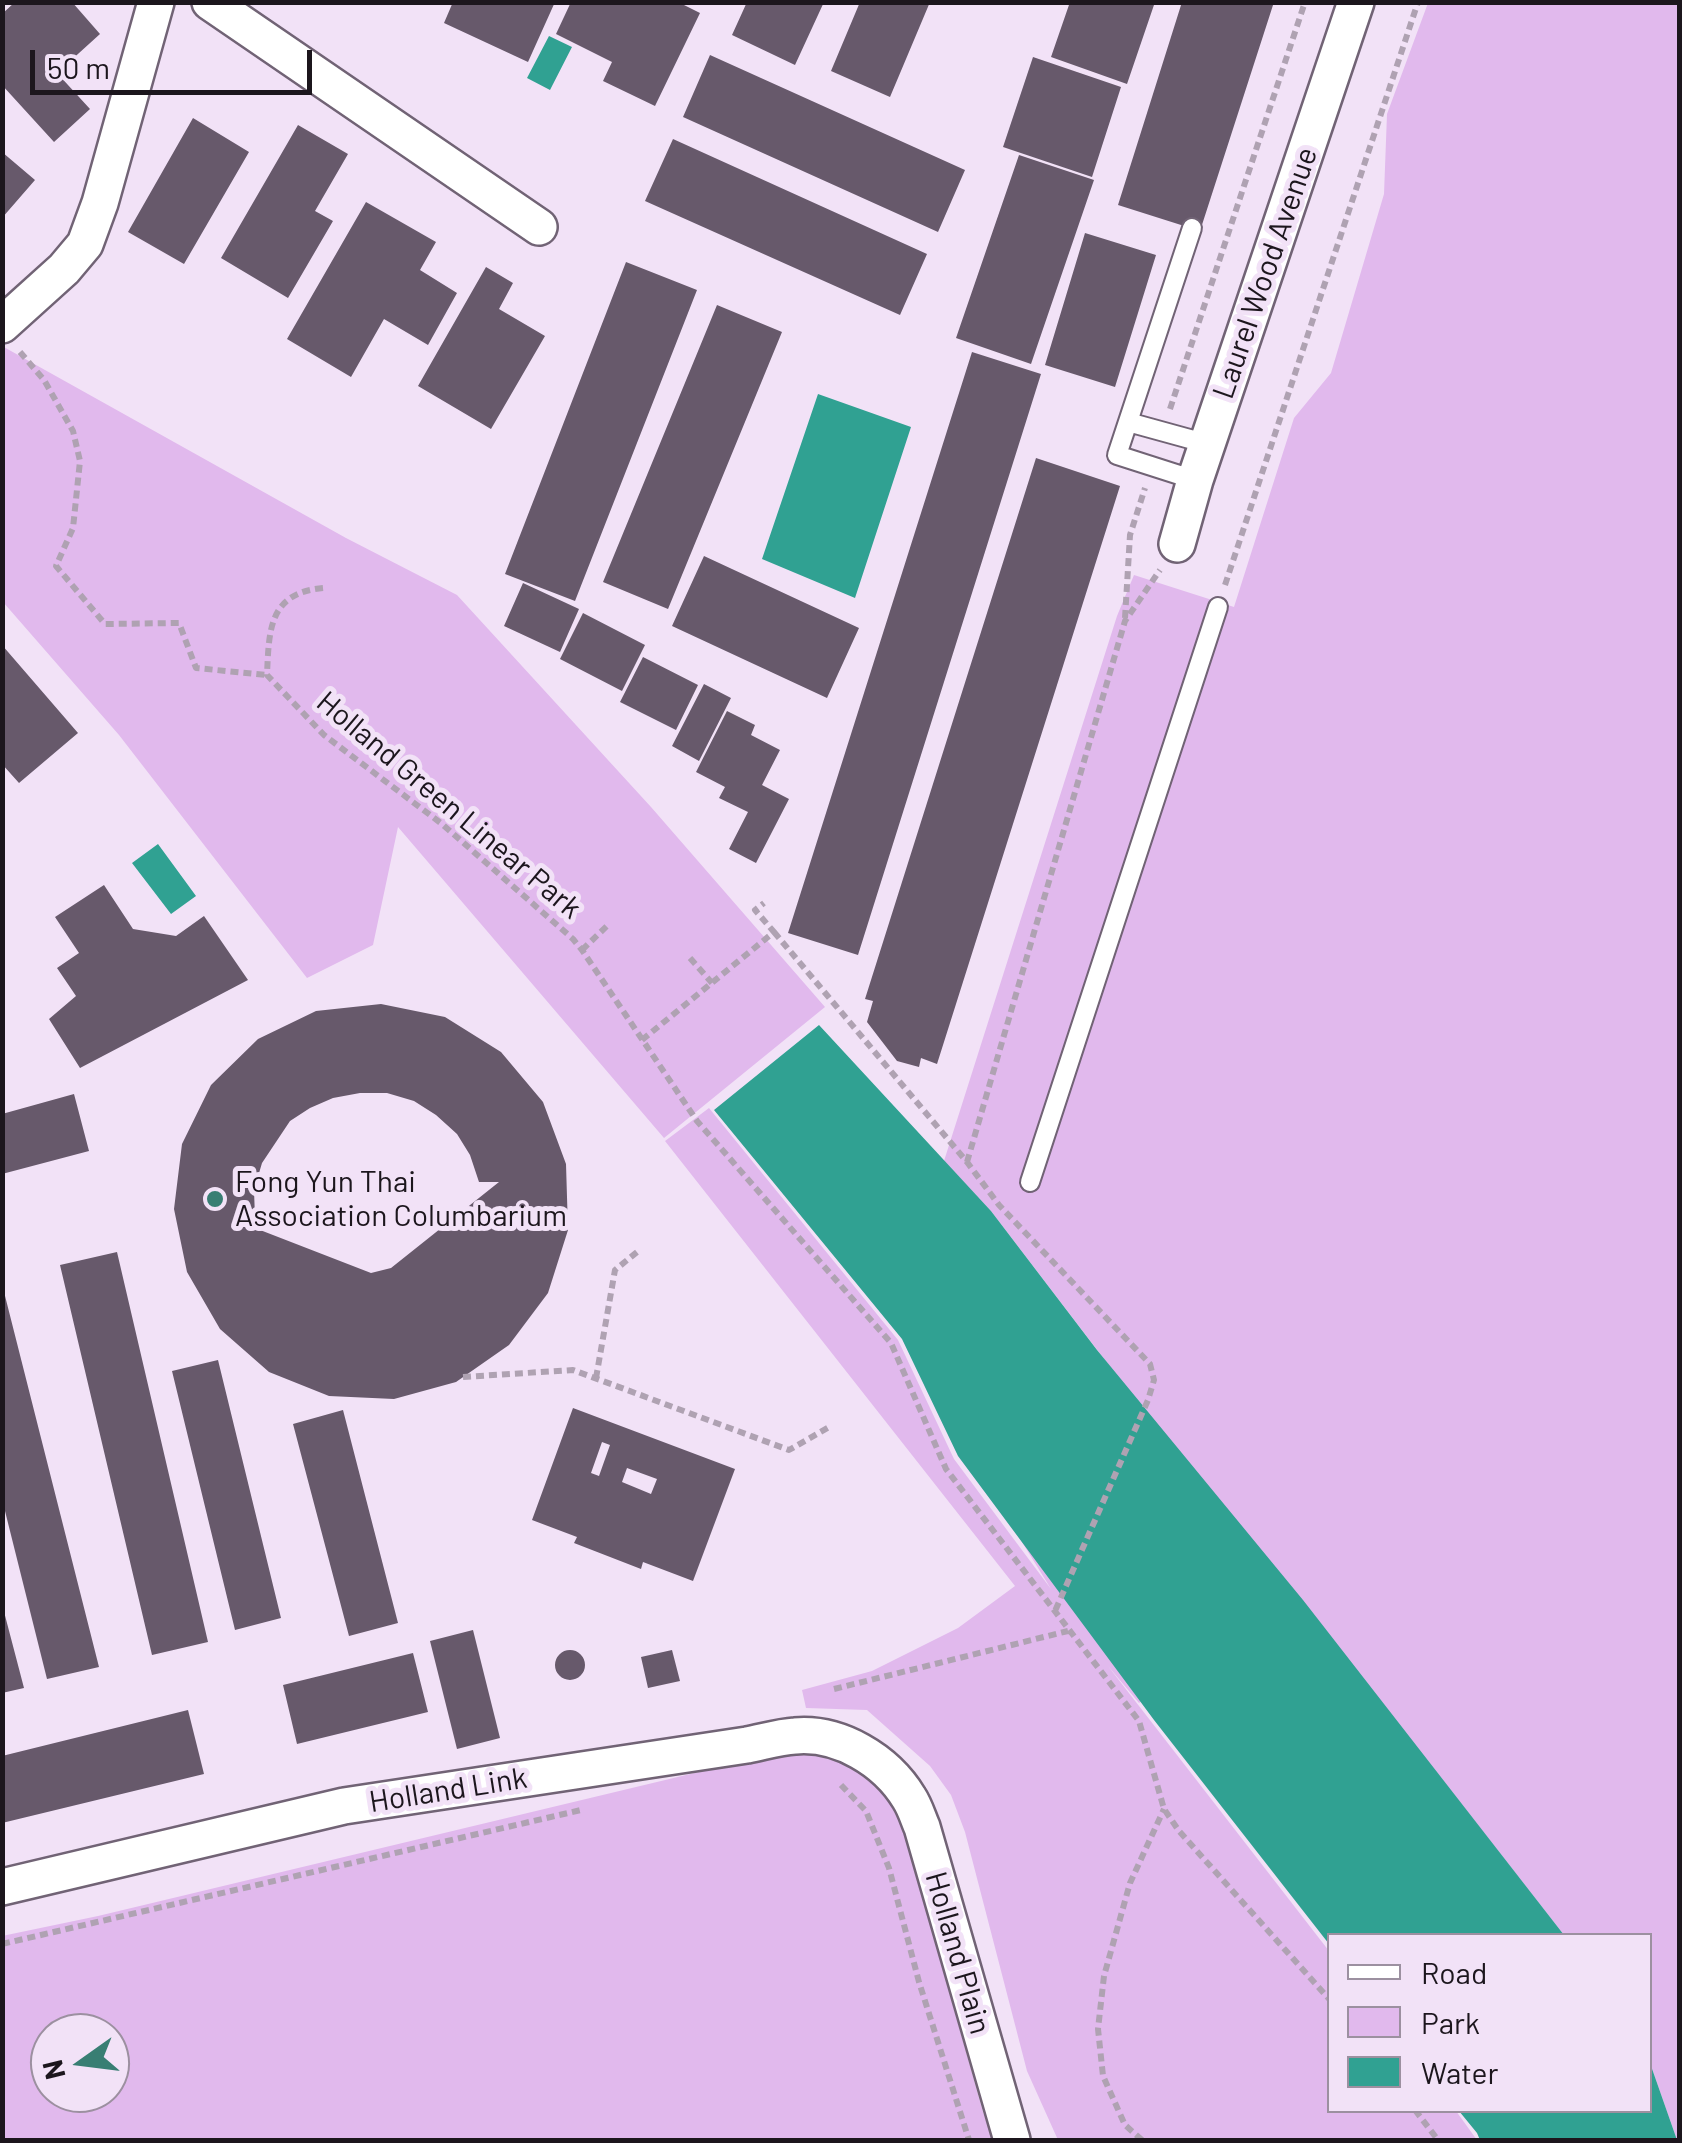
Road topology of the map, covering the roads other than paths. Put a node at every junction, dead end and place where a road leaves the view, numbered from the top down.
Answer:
1 (156, 2) edge
2 (210, 2) edge
3 (1356, 2) edge
4 (539, 227) dead end
5 (1192, 228) dead end
6 (7, 334) edge
7 (1128, 422) junction
8 (1208, 444) junction
9 (1195, 480) junction
10 (1177, 544) road end
11 (1218, 607) road end
12 (1030, 1182) dead end
13 (889, 1773) joint
14 (2, 1887) edge
15 (1012, 2140) edge

1 - 6 street
2 - 4 street
3 - 8 street, Laurel Wood Avenue
5 - 7 lane
7 - 8 lane
7 - 9 lane
8 - 9 street, Laurel Wood Avenue
9 - 10 street, Laurel Wood Avenue
11 - 12 lane
13 - 14 street, Holland Link
13 - 15 street, Holland Plain

